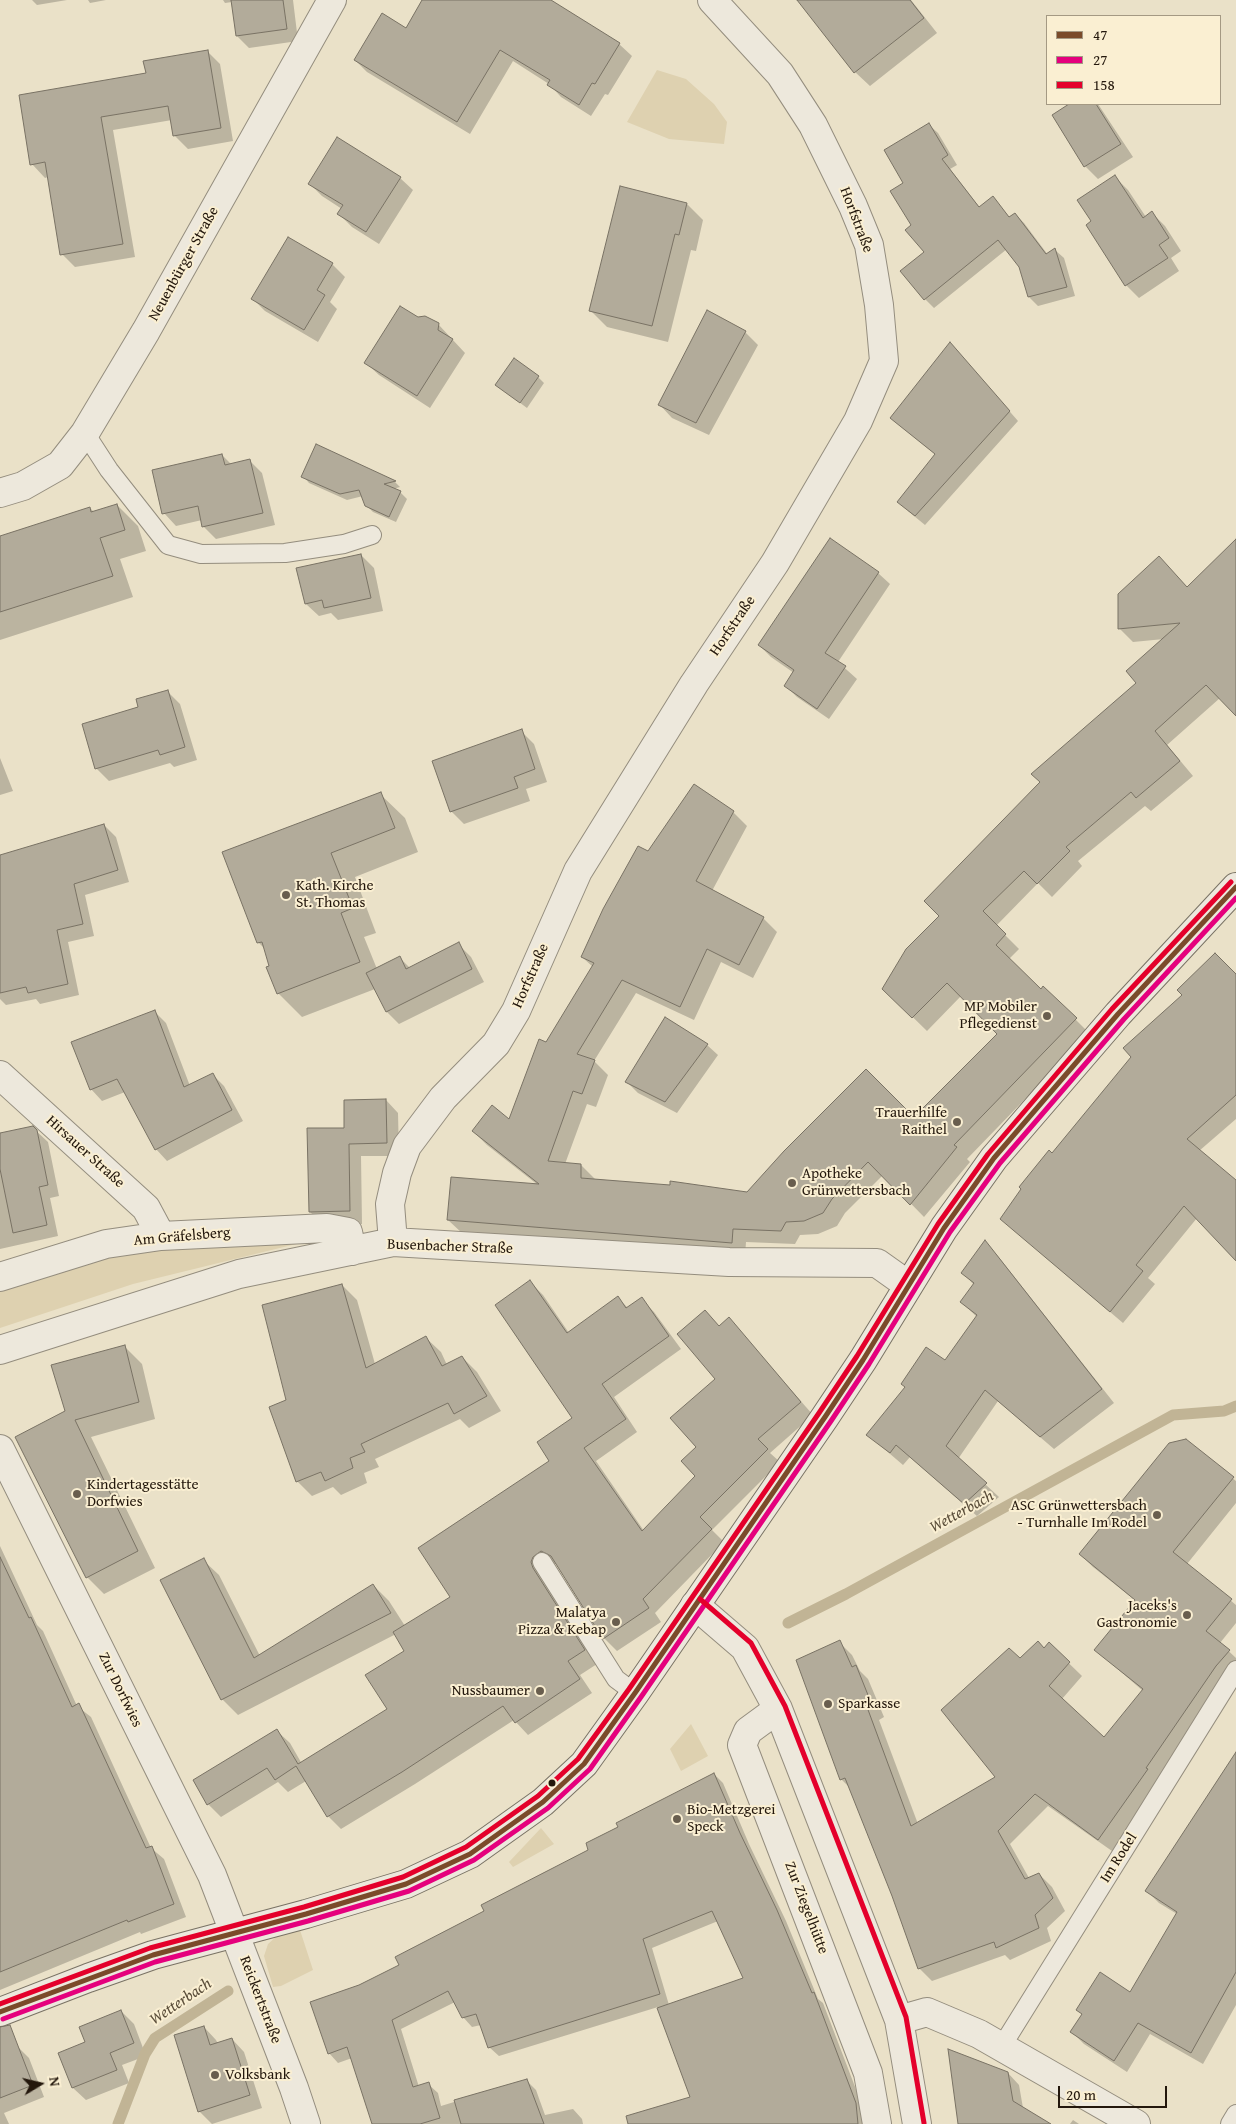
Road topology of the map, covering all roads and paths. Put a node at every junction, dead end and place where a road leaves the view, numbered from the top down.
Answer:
1 (332, 0) edge
2 (712, 0) edge
3 (85, 433) junction
4 (0, 493) edge
5 (372, 535) dead end
6 (1236, 887) edge
7 (0, 1075) edge
8 (160, 1236) junction
9 (393, 1242) junction
10 (352, 1251) junction
11 (0, 1277) edge
12 (908, 1285) junction
13 (0, 1350) edge
14 (0, 1449) edge
15 (542, 1562) dead end
16 (694, 1605) junction
17 (1236, 1670) edge
18 (635, 1693) junction
19 (778, 1709) junction
20 (234, 1934) junction
21 (0, 2012) edge
22 (899, 2020) junction
23 (1002, 2046) junction
24 (1236, 2114) edge
25 (306, 2124) edge
26 (877, 2124) edge
27 (917, 2124) edge
28 (1136, 2124) edge
29 (1230, 2124) edge

1 - 3 street, Neuenbürger Straße
2 - 9 street, Horfstraße
3 - 4 street, Neuenbürger Straße
3 - 5 lane
6 - 12 street
7 - 8 street, Hirsauer Straße
8 - 10 street, Am Gräfelsberg
8 - 11 street, Am Gräfelsberg
9 - 10 street, Busenbacher Straße
9 - 12 street, Busenbacher Straße
10 - 13 street, Busenbacher Straße
12 - 16 street
14 - 20 street, Zur Dorfwies
15 - 18 lane
16 - 18 street
16 - 19 street
17 - 23 lane, Im Rodel
18 - 20 street
19 - 22 street
19 - 26 street, Zur Ziegelhütte
20 - 21 street
20 - 25 street, Reickertstraße
22 - 23 street
22 - 27 street
23 - 28 street
24 - 29 lane

